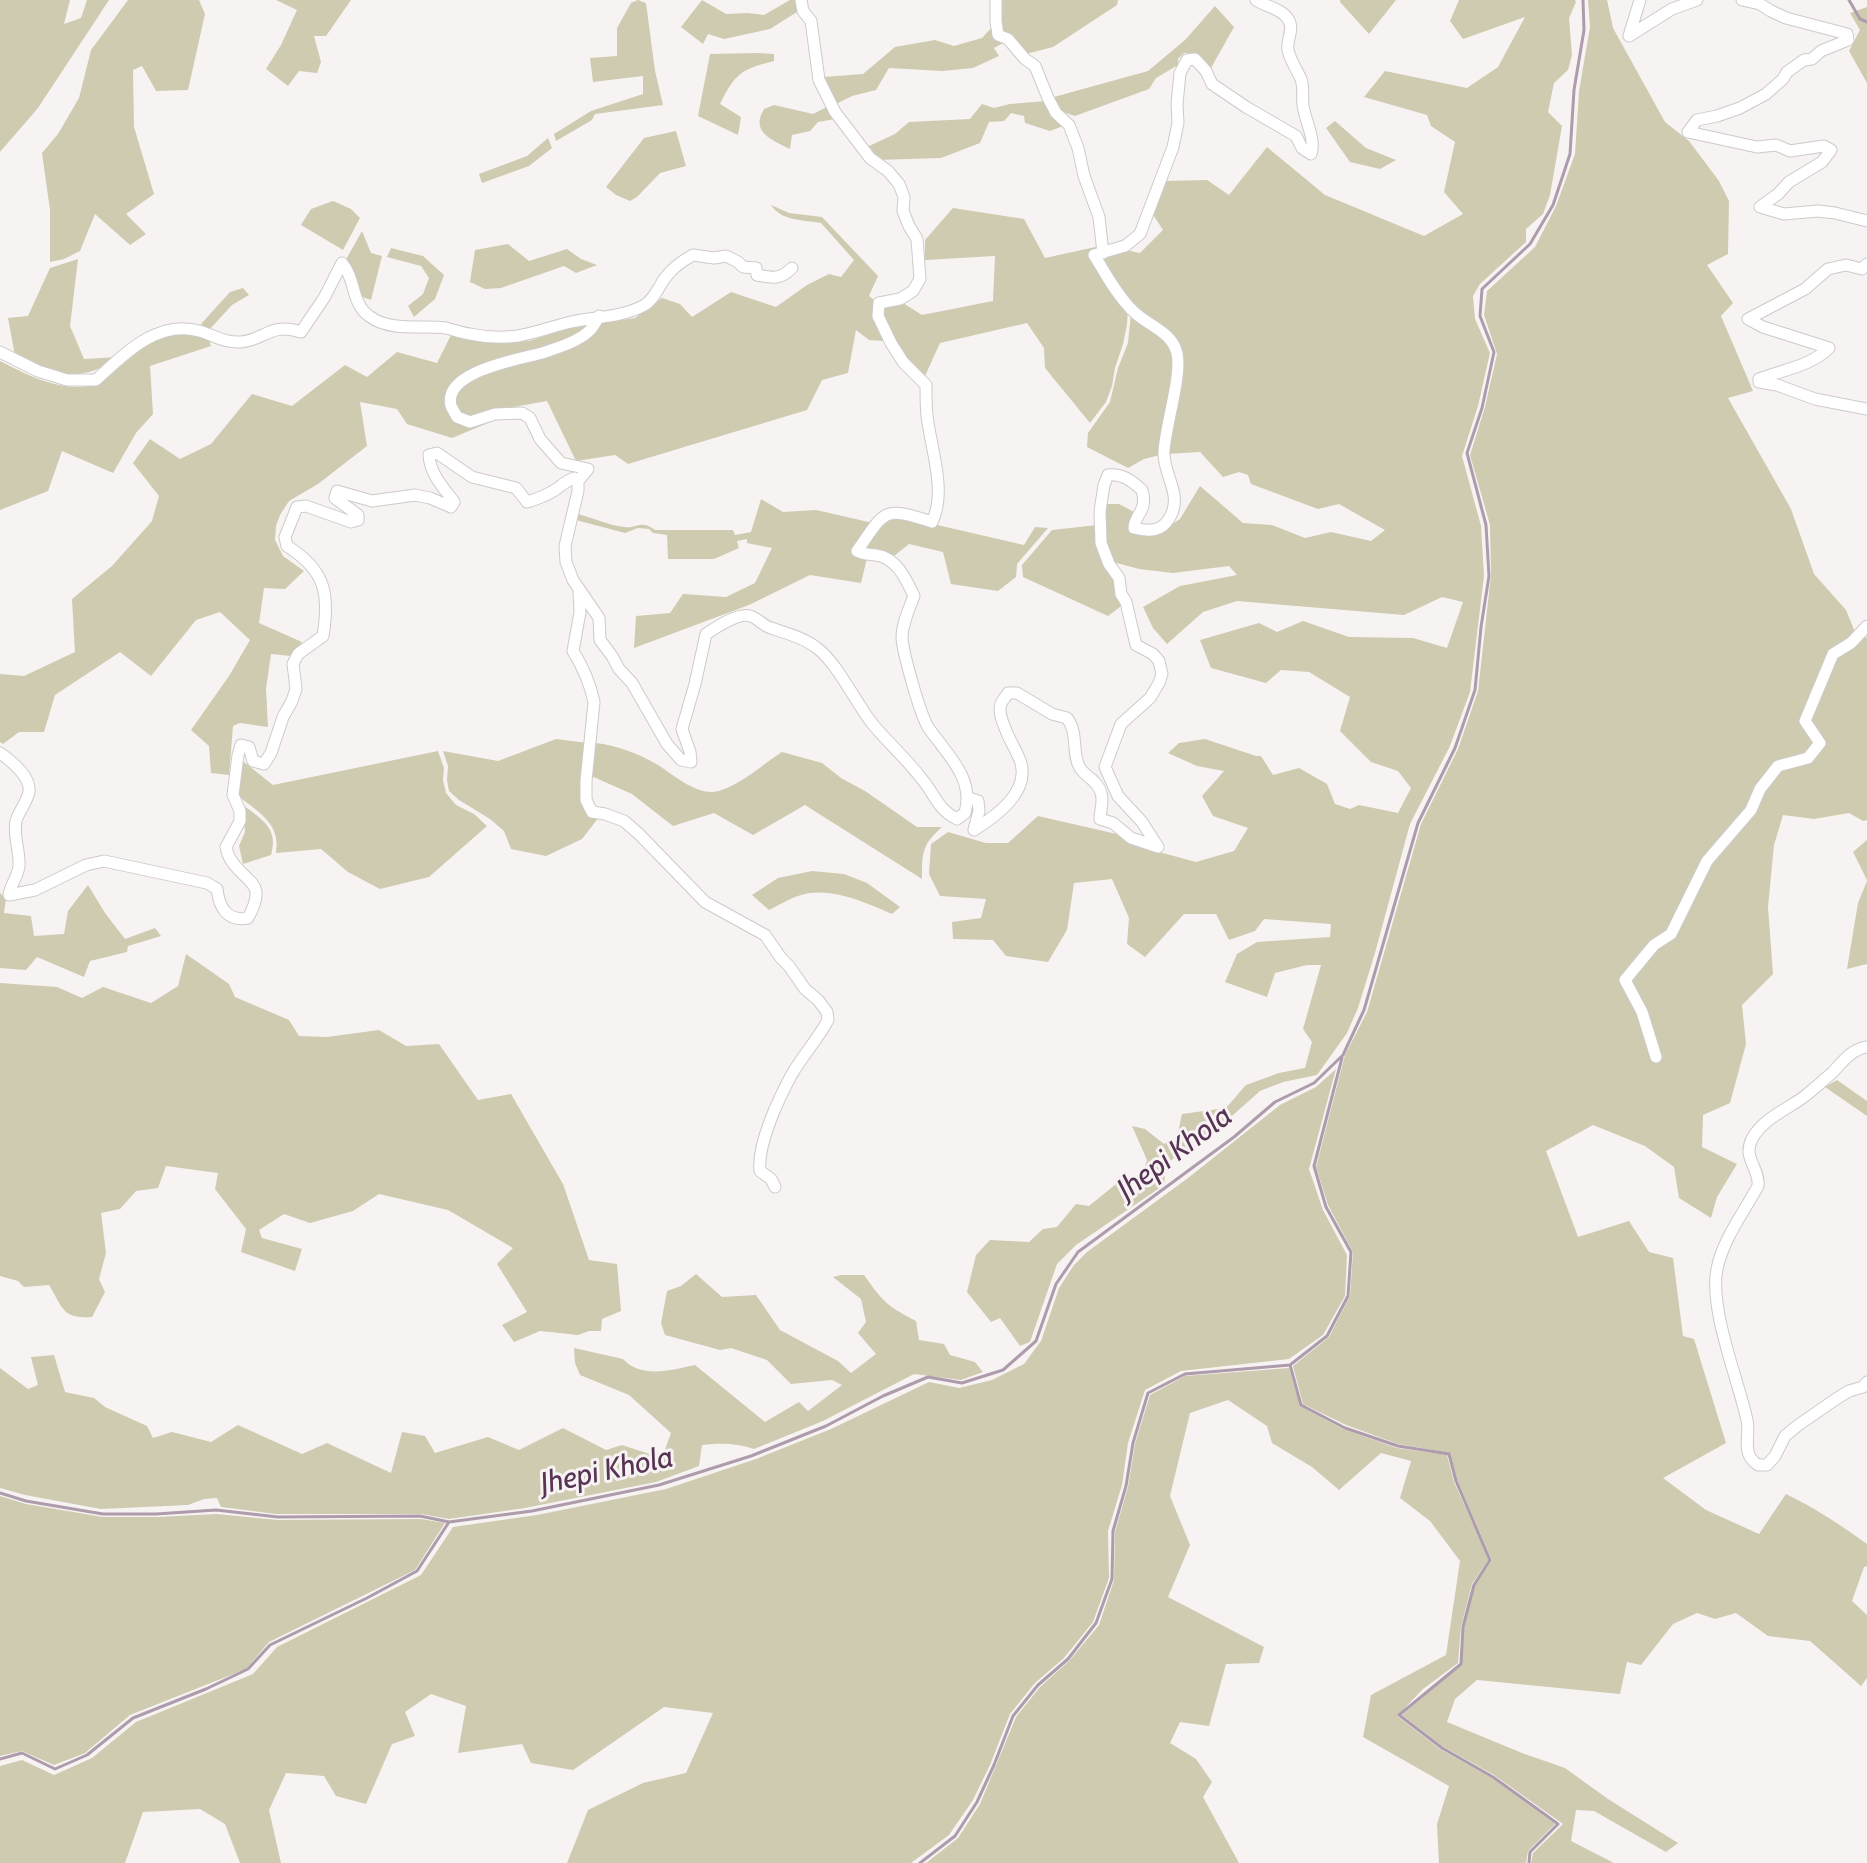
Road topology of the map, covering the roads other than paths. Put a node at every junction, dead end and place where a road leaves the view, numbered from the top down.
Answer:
1 (801, 0) edge
2 (996, 0) edge
3 (1256, 0) edge
4 (1640, 0) edge
5 (1697, 0) edge
6 (1742, 0) edge
7 (1867, 221) edge
8 (1103, 253) junction
9 (1867, 264) edge
10 (792, 268) dead end
11 (599, 316) junction
12 (0, 352) edge
13 (1867, 409) edge
14 (578, 481) junction
15 (579, 592) junction
16 (1867, 626) edge
17 (0, 753) edge
18 (969, 798) junction
19 (1867, 1047) edge
20 (1656, 1057) dead end
21 (775, 1187) dead end
22 (1867, 1382) edge

1 - 18 street
2 - 8 street
3 - 8 street
4 - 5 street
6 - 7 street
8 - 18 street
9 - 13 street
10 - 11 street
11 - 12 street
11 - 14 street
14 - 15 street
14 - 17 street
15 - 18 street
15 - 21 street
16 - 20 street
19 - 22 street

